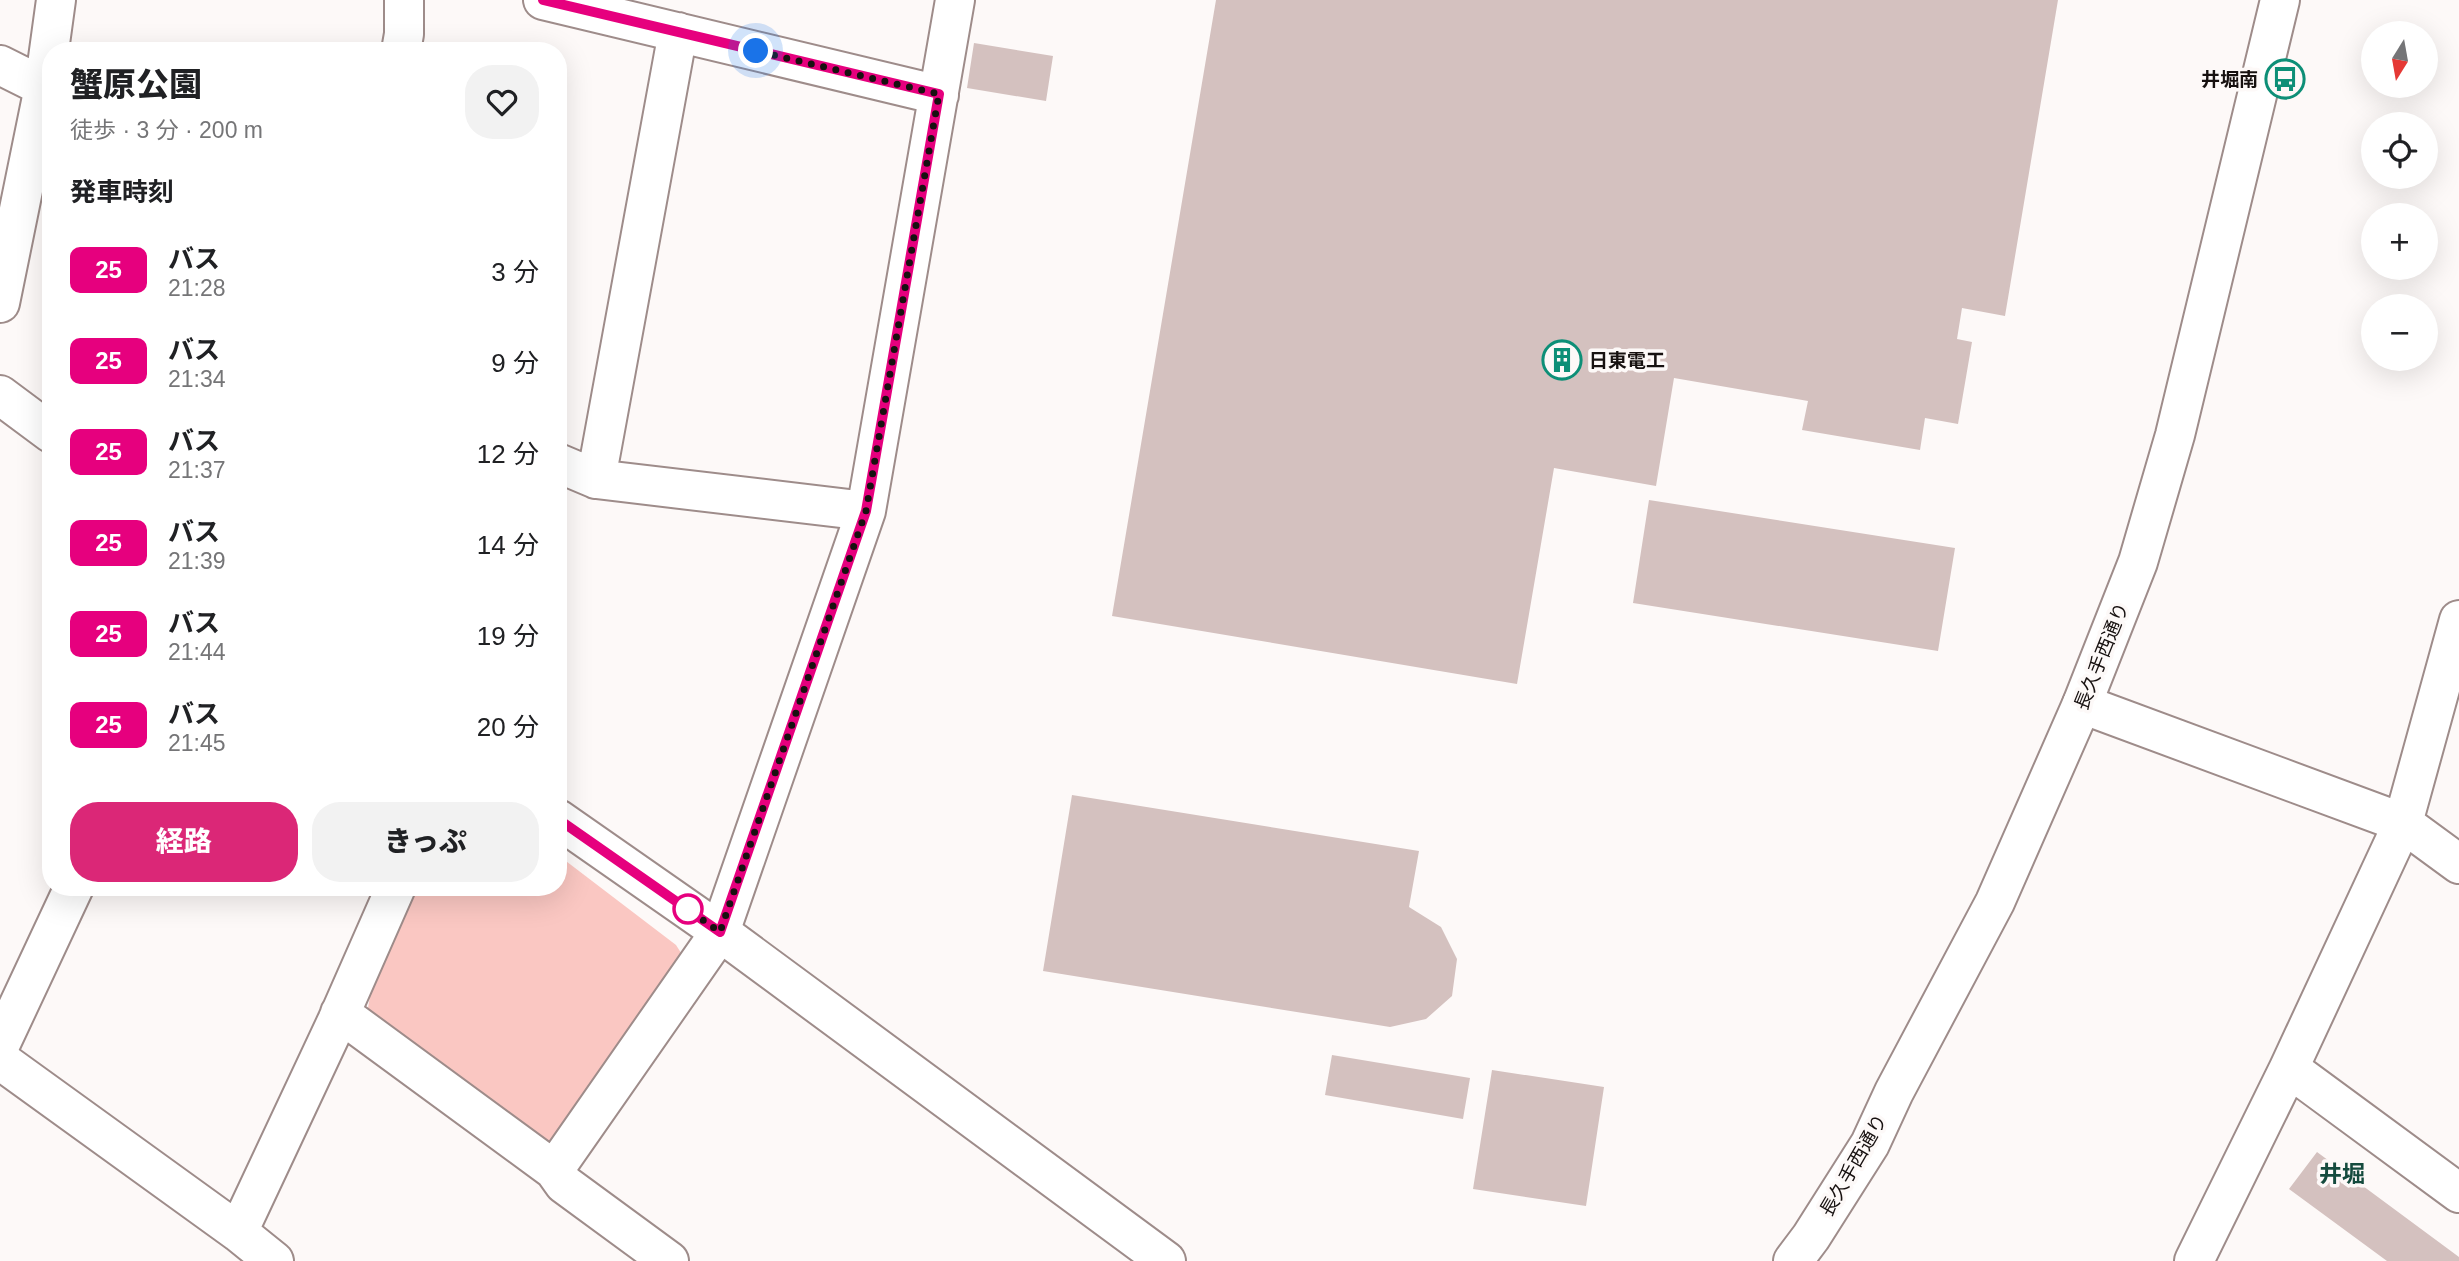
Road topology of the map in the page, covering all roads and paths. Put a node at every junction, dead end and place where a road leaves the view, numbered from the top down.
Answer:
1 (57, 0) edge
2 (404, 0) edge
3 (543, 0) edge
4 (955, 0) edge
5 (2280, 0) edge
6 (678, 32) junction
7 (51, 42) edge
8 (403, 42) edge
9 (0, 65) edge
10 (42, 86) edge
11 (939, 94) junction
12 (42, 97) edge
13 (0, 303) edge
14 (0, 395) edge
15 (42, 426) edge
16 (567, 467) edge
17 (596, 479) junction
18 (866, 511) junction
19 (2459, 620) edge
20 (2082, 704) junction
21 (2403, 823) junction
22 (567, 825) edge
23 (2459, 864) edge
24 (70, 896) edge
25 (392, 896) edge
26 (720, 932) junction
27 (340, 1013) junction
28 (0, 1045) edge
29 (0, 1060) edge
30 (2289, 1068) junction
31 (554, 1170) junction
32 (2459, 1193) edge
33 (238, 1232) junction
34 (274, 1261) edge
35 (669, 1261) edge
36 (1166, 1261) edge
37 (1793, 1261) edge
38 (2194, 1261) edge

1 - 7 street
2 - 8 street
3 - 6 street
4 - 11 street
5 - 20 street, 長久手西通り
6 - 11 street
6 - 17 street
9 - 10 street
11 - 18 street
12 - 13 street
14 - 15 street
16 - 17 street
17 - 18 street
18 - 26 street
19 - 21 street
20 - 21 street
20 - 37 street, 長久手西通り
21 - 23 street
21 - 30 street
22 - 26 street
24 - 28 street
25 - 27 street
26 - 31 street
26 - 36 street
27 - 31 street
27 - 33 street
29 - 33 street
30 - 32 street
30 - 38 street
31 - 35 street
33 - 34 street

